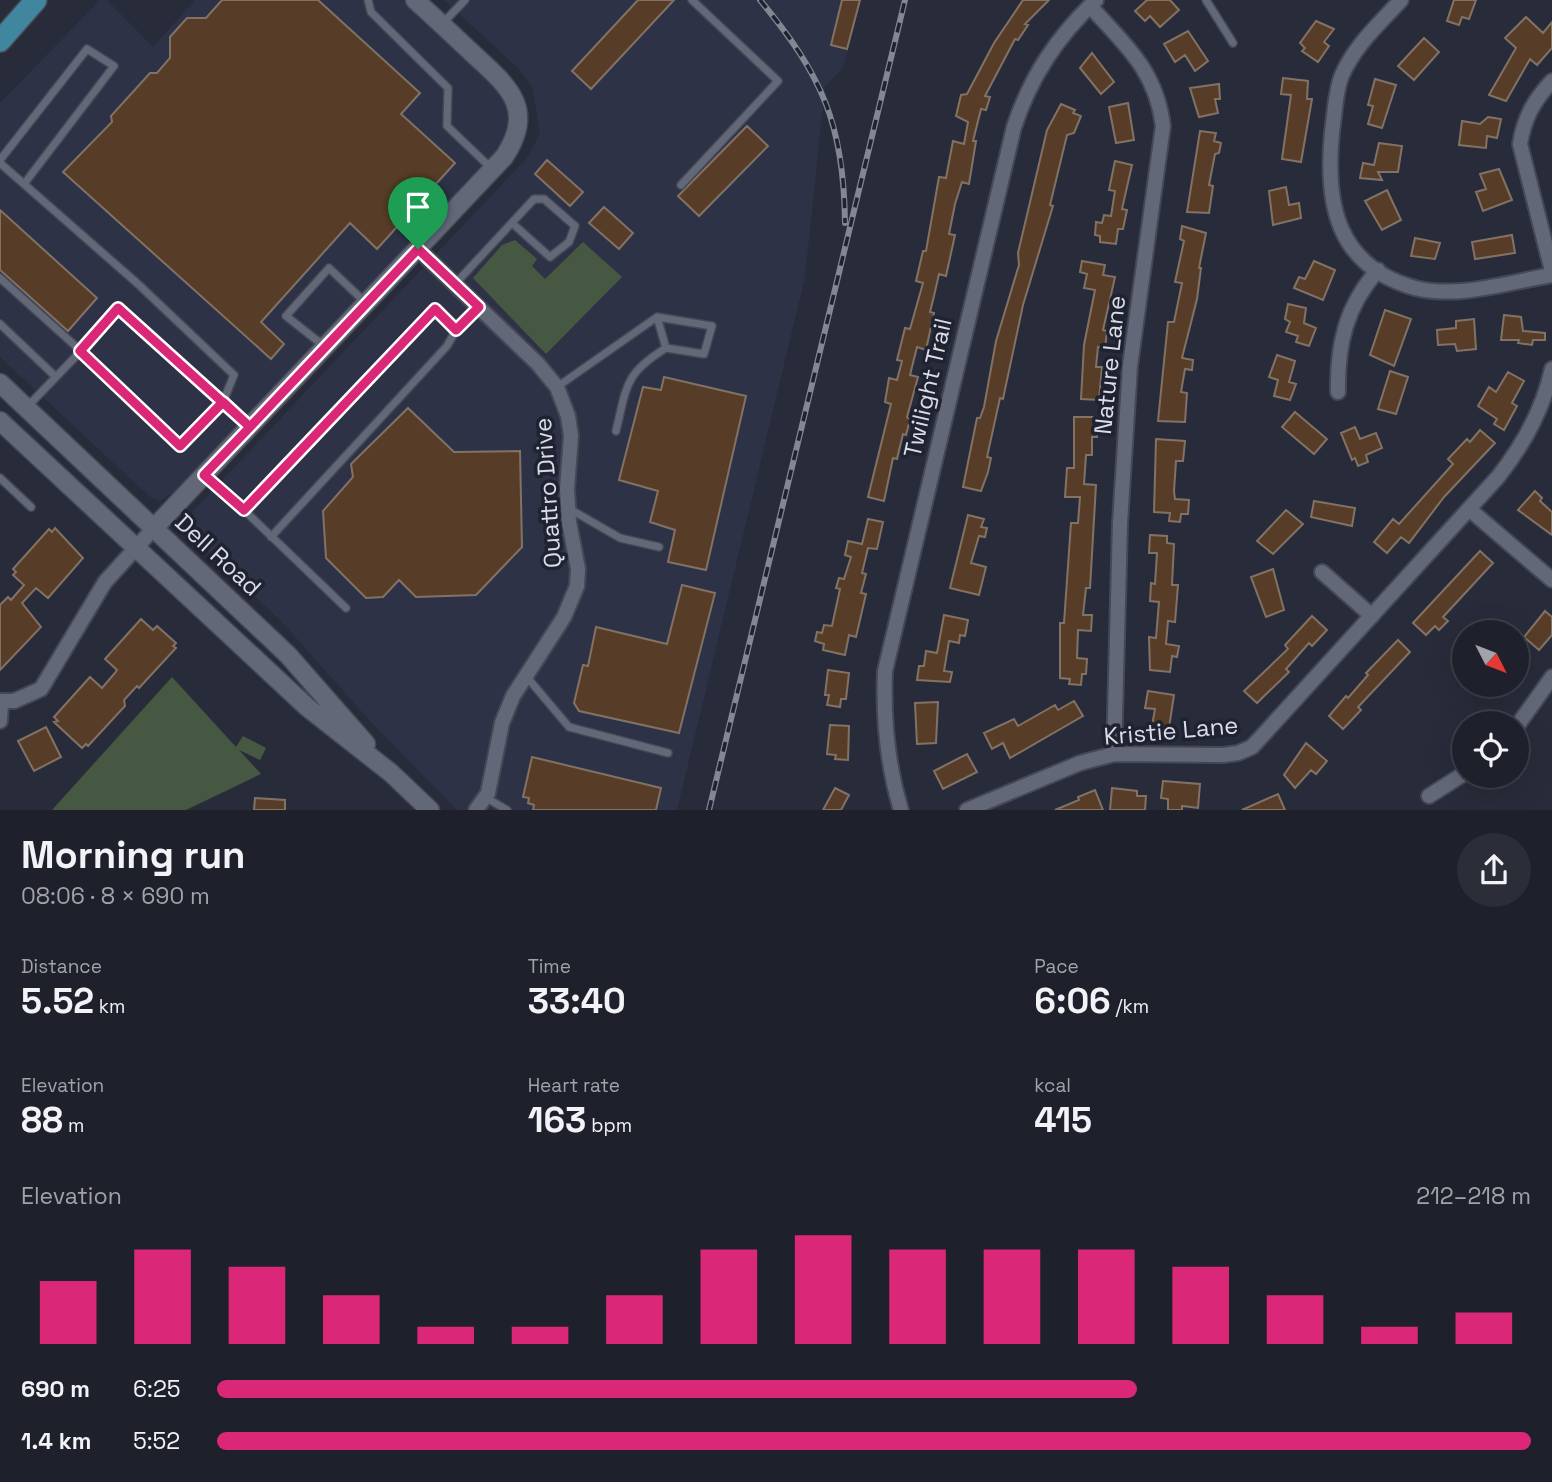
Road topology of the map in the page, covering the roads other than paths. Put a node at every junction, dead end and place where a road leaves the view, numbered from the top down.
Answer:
1 (34, 0) edge
2 (368, 0) edge
3 (415, 0) edge
4 (465, 0) edge
5 (692, 0) edge
6 (1206, 0) edge
7 (1401, 0) edge
8 (1093, 3) edge
9 (441, 25) junction
10 (0, 32) edge
11 (0, 41) edge
12 (1233, 43) dead end
13 (1552, 81) edge
14 (0, 162) edge
15 (492, 169) junction
16 (24, 184) junction
17 (681, 185) dead end
18 (512, 223) junction
19 (418, 249) junction
20 (1378, 270) junction
21 (1552, 273) edge
22 (0, 278) edge
23 (455, 284) junction
24 (367, 303) junction
25 (479, 307) junction
26 (657, 317) junction
27 (0, 324) edge
28 (456, 330) junction
29 (326, 347) junction
30 (666, 348) junction
31 (80, 351) junction
32 (1552, 369) edge
33 (56, 377) junction
34 (0, 383) edge
35 (557, 387) junction
36 (1338, 392) dead end
37 (223, 402) junction
38 (27, 408) junction
39 (0, 421) edge
40 (250, 427) junction
41 (616, 431) dead end
42 (204, 475) junction
43 (0, 478) edge
44 (31, 507) dead end
45 (568, 508) junction
46 (1469, 509) junction
47 (244, 510) junction
48 (154, 528) junction
49 (271, 537) junction
50 (659, 547) dead end
51 (135, 549) junction
52 (1322, 572) dead end
53 (1552, 580) edge
54 (346, 608) dead end
55 (1372, 616) junction
56 (525, 676) junction
57 (1552, 677) edge
58 (1, 702) edge
59 (1528, 711) edge
60 (0, 720) edge
61 (668, 753) dead end
62 (1114, 754) junction
63 (391, 773) junction
64 (1452, 781) edge
65 (1429, 796) dead end
66 (485, 797) junction
67 (430, 810) edge
68 (476, 810) edge
69 (507, 810) edge
70 (901, 810) edge
71 (967, 810) edge

1 - 10 main road
1 - 11 main road
2 - 15 lane
3 - 9 street
4 - 9 lane
5 - 17 lane
6 - 12 lane
7 - 20 street
8 - 62 street, Nature Lane
8 - 70 street, Twilight Trail
9 - 15 street
13 - 21 street
14 - 16 lane
14 - 16 lane
15 - 19 street
16 - 37 lane
18 - 18 lane
18 - 23 lane
19 - 23 street, Quattro Drive
19 - 24 street
20 - 21 street
20 - 36 street
22 - 31 lane
23 - 25 street, Quattro Drive
24 - 29 street
24 - 29 lane
25 - 28 lane
25 - 35 street, Quattro Drive
26 - 30 lane
26 - 30 lane
26 - 35 lane
27 - 33 lane
28 - 47 lane
28 - 49 lane
29 - 40 street
30 - 41 lane
31 - 33 lane
31 - 37 lane
31 - 37 lane
32 - 46 street, Kristie Lane
33 - 38 lane
34 - 38 street, Dell Road
35 - 45 street, Quattro Drive
37 - 40 lane
38 - 48 street, Dell Road
39 - 51 street, Dell Road
40 - 42 street
42 - 47 lane
42 - 48 street
43 - 44 lane
45 - 50 lane
45 - 56 street, Quattro Drive
46 - 53 street
46 - 55 street, Kristie Lane
47 - 49 lane
48 - 51 street
48 - 63 street, Dell Road
49 - 54 lane
51 - 58 street
51 - 63 street, Dell Road
52 - 55 street
55 - 62 street, Kristie Lane
56 - 61 lane
56 - 66 street, Quattro Drive
57 - 59 street
58 - 60 street
62 - 71 street, Kristie Lane
63 - 67 street, Dell Road
64 - 65 street
66 - 68 street, Quattro Drive
66 - 69 lane

